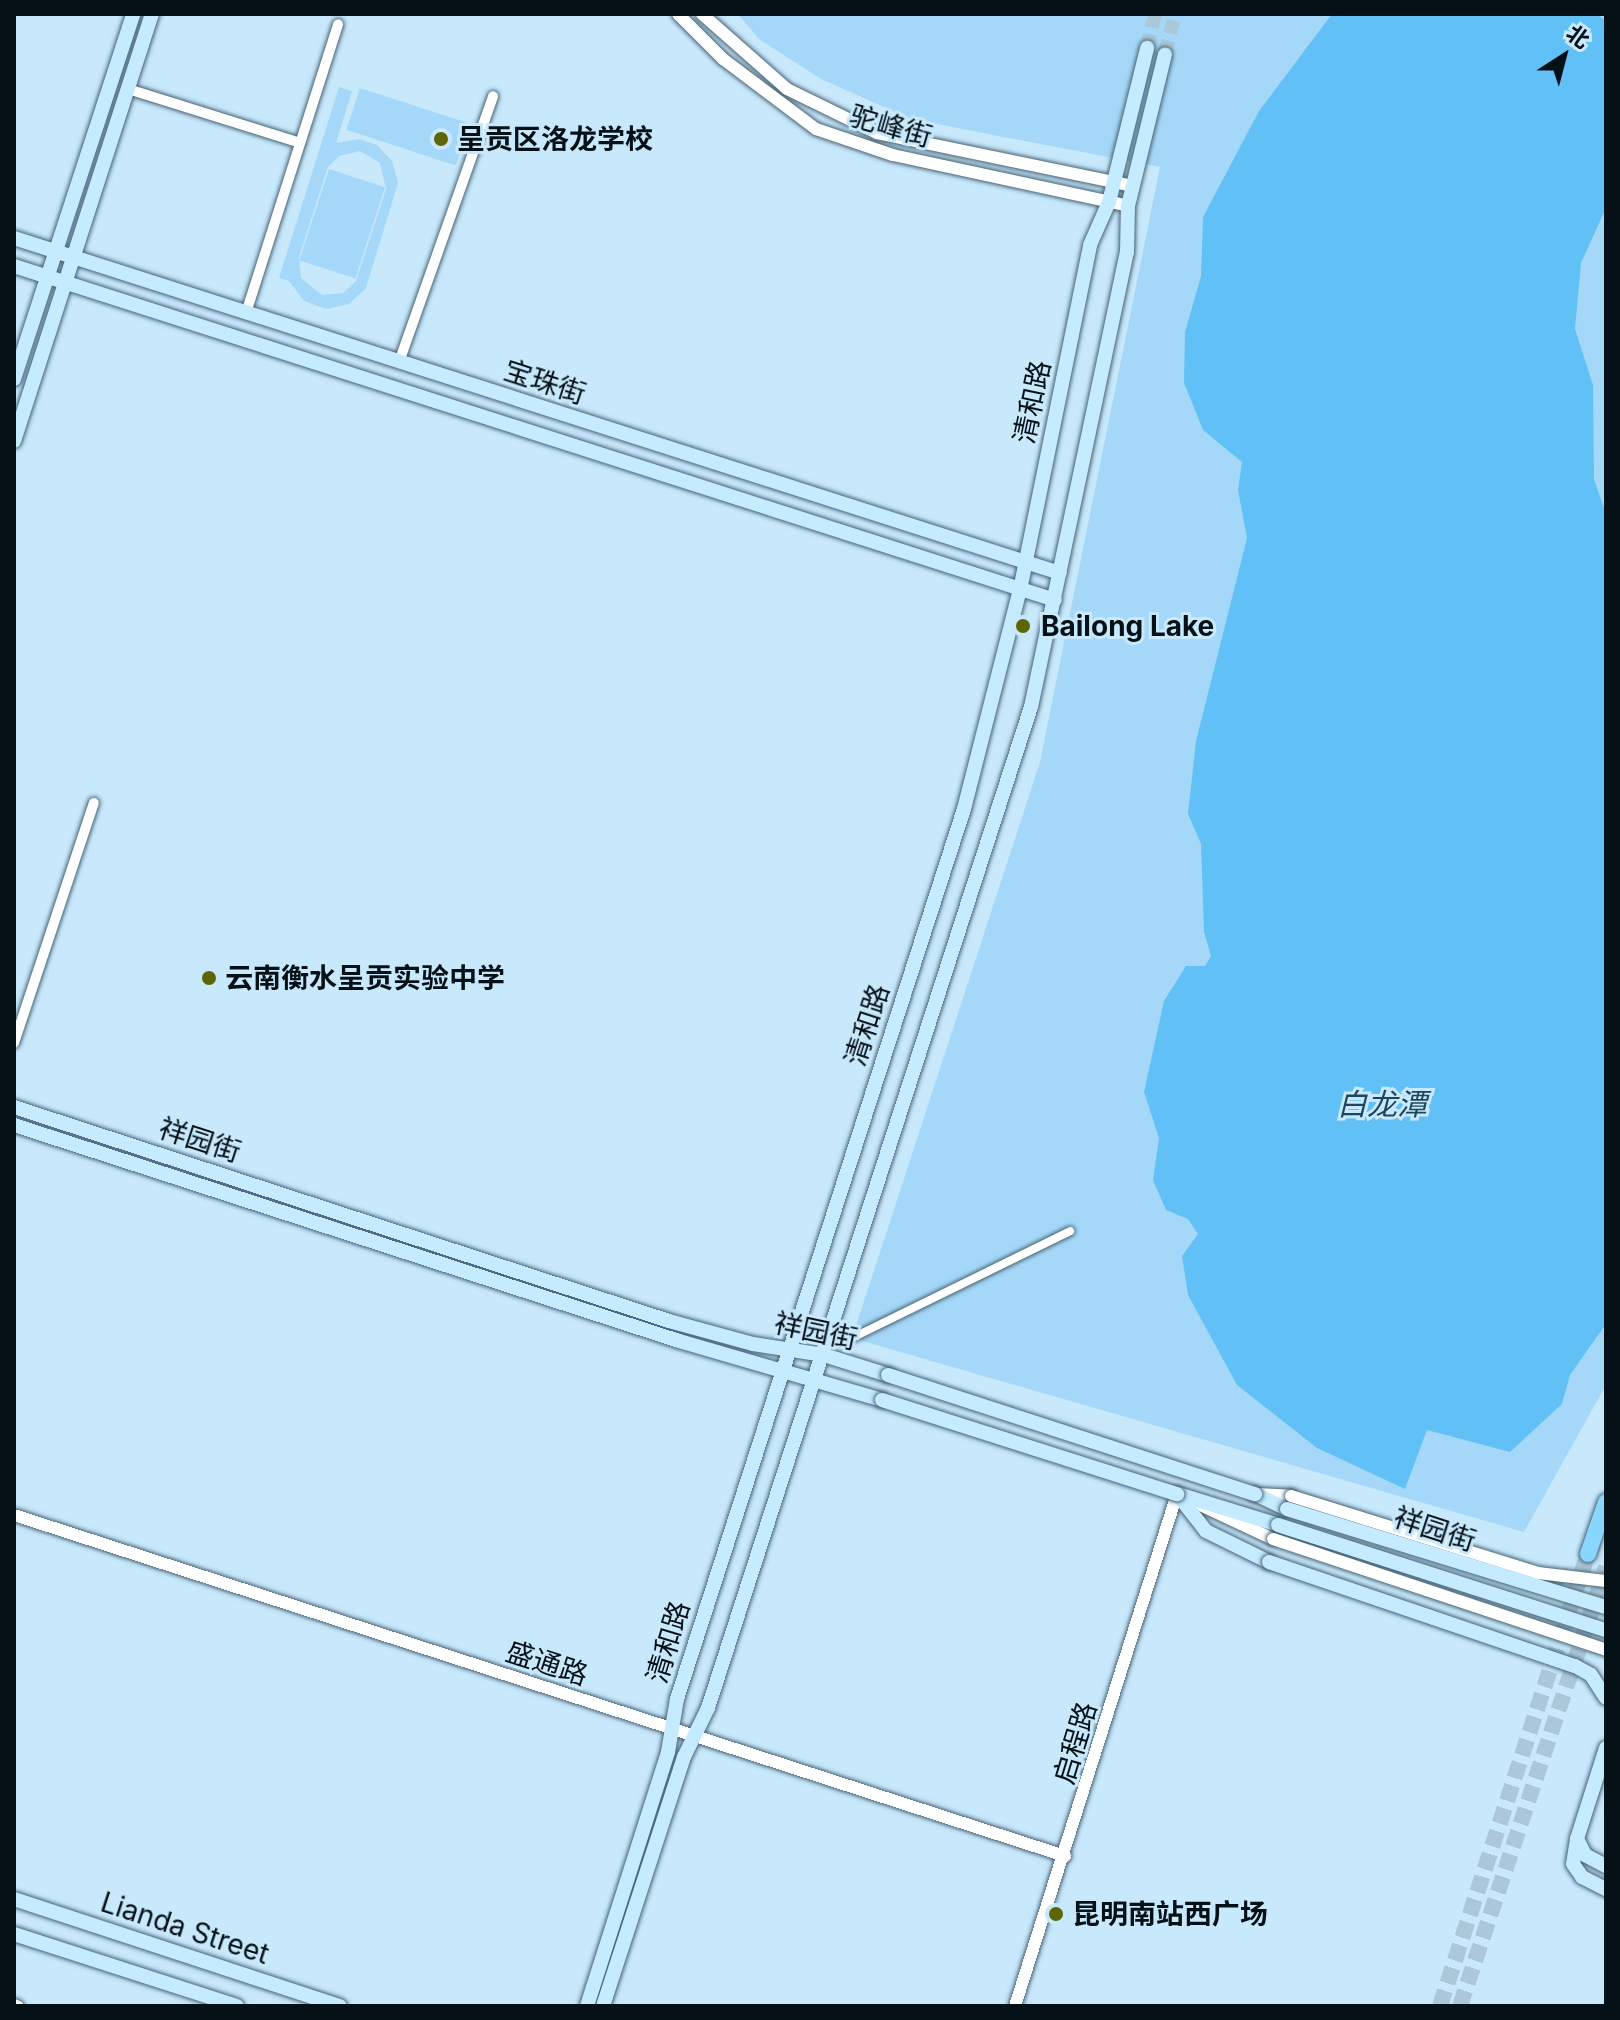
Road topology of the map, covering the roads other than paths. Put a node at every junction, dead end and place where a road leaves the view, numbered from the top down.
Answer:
1 (133, 14) edge
2 (152, 14) edge
3 (678, 14) edge
4 (702, 14) edge
5 (338, 24) dead end
6 (1147, 48) tunnel mouth
7 (1165, 54) tunnel mouth
8 (128, 89) junction
9 (493, 96) dead end
10 (300, 143) junction
11 (1114, 183) junction
12 (1133, 186) junction
13 (1109, 202) junction
14 (1128, 206) junction
15 (14, 238) edge
16 (56, 251) junction
17 (74, 257) junction
18 (14, 266) edge
19 (47, 277) junction
20 (65, 283) junction
21 (246, 313) junction
22 (399, 362) junction
23 (14, 379) edge
24 (14, 441) edge
25 (1025, 564) junction
26 (1060, 573) junction
27 (1020, 590) junction
28 (1055, 600) junction
29 (94, 803) dead end
30 (14, 1043) edge
31 (14, 1107) edge
32 (14, 1125) edge
33 (1070, 1231) dead end
34 (852, 1338) dead end
35 (789, 1350) junction
36 (824, 1355) junction
37 (783, 1371) junction
38 (816, 1379) junction
39 (1177, 1494) junction
40 (1255, 1494) junction
41 (1606, 1502) edge
42 (14, 1515) edge
43 (1588, 1554) tunnel mouth
44 (1606, 1581) edge
45 (1606, 1607) edge
46 (1606, 1630) edge
47 (1606, 1650) edge
48 (1606, 1698) edge
49 (672, 1729) junction
50 (694, 1736) junction
51 (1606, 1748) edge
52 (1577, 1839) junction
53 (1065, 1856) junction
54 (1606, 1866) edge
55 (1606, 1889) edge
56 (14, 1899) edge
57 (14, 1934) edge
58 (237, 2006) edge
59 (340, 2006) edge
60 (587, 2006) edge
61 (603, 2006) edge
62 (1015, 2006) edge

1 - 16 main road
2 - 8 main road
3 - 13 street, 驼峰街
4 - 11 street, 驼峰街
5 - 10 street
6 - 11 main road, 清和路
7 - 12 main road, 清和路
8 - 10 street
8 - 17 main road
9 - 22 street
10 - 21 street
11 - 12 street, 驼峰街
11 - 13 main road, 清和路
12 - 14 main road, 清和路
13 - 14 street, 驼峰街
13 - 25 main road, 清和路
14 - 26 main road, 清和路
15 - 16 main road, 宝珠街
16 - 17 main road, 宝珠街
16 - 19 main road
17 - 20 main road
17 - 21 main road, 宝珠街
18 - 19 main road, 宝珠街
19 - 20 main road, 宝珠街
19 - 23 main road
20 - 24 main road
20 - 27 main road, 宝珠街
21 - 22 main road, 宝珠街
22 - 25 main road, 宝珠街
25 - 26 main road, 宝珠街
25 - 27 main road, 清和路
26 - 28 main road, 清和路
27 - 28 main road, 宝珠街
27 - 35 main road, 清和路
28 - 36 main road, 清和路
29 - 30 street
31 - 35 main road, 祥园街
32 - 37 main road, 祥园街
33 - 34 street
35 - 36 main road, 祥园街
35 - 37 main road, 清和路
36 - 38 main road, 清和路
36 - 40 main road, 祥园街, bridge
37 - 38 main road, 祥园街
37 - 49 main road, 清和路
38 - 39 main road, 祥园街, bridge
38 - 50 main road, 清和路
39 - 46 main road, 祥园街, bridge
39 - 47 street, bridge
39 - 48 main road, bridge
39 - 53 street, 启程路
40 - 44 street, bridge
40 - 45 main road, 祥园街, bridge
41 - 43 main road
42 - 49 street, 盛通路
49 - 50 street, 盛通路
49 - 60 main road, 清和路
50 - 53 street, 盛通路
50 - 61 main road, 清和路
51 - 52 main road
52 - 54 main road
52 - 55 main road
53 - 62 street, 启程路
56 - 59 main road, Lianda Street
57 - 58 main road, Lianda Street

